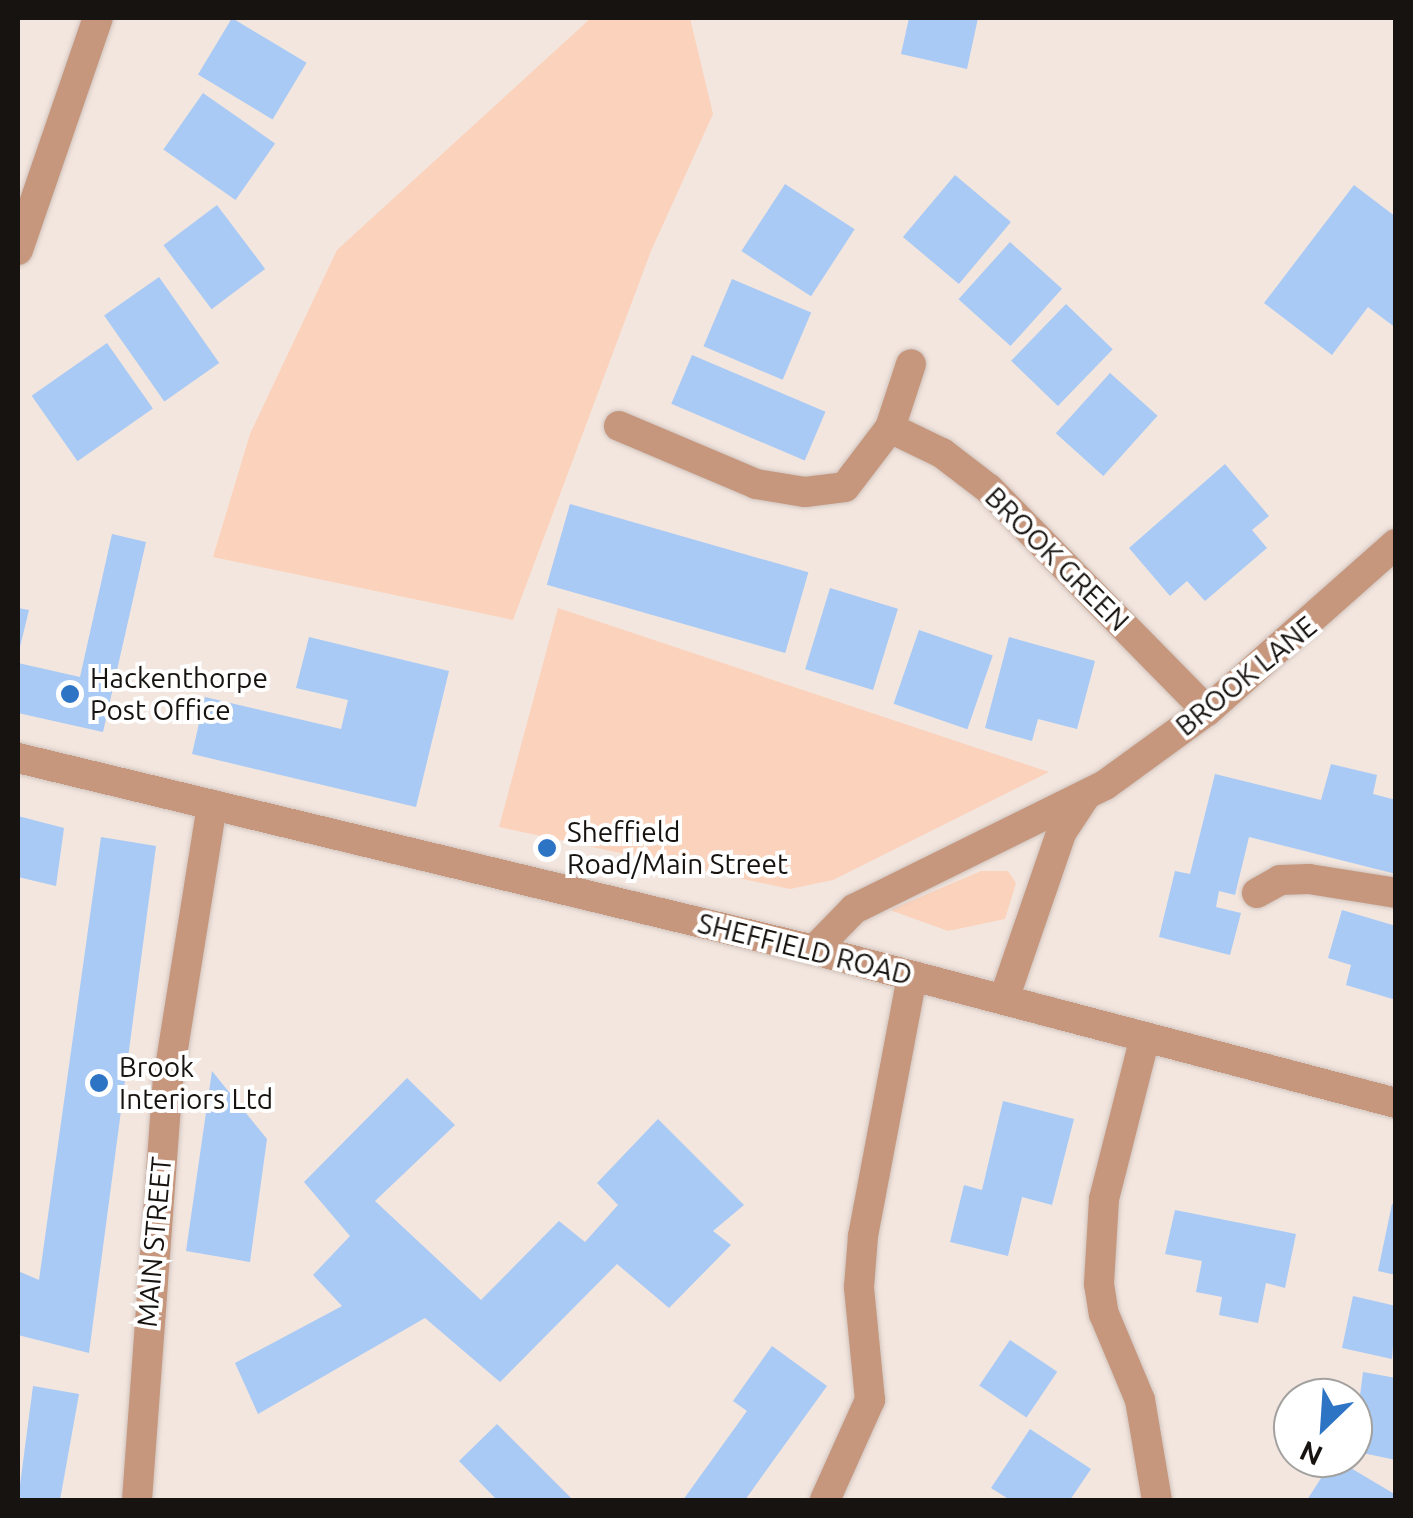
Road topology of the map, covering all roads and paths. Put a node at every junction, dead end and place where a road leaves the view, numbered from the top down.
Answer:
1 (98, 18) edge
2 (18, 250) edge
3 (911, 364) dead end
4 (619, 426) dead end
5 (890, 428) junction
6 (1396, 544) edge
7 (1206, 711) junction
8 (18, 758) edge
9 (1085, 795) junction
10 (212, 806) junction
11 (1396, 892) edge
12 (1257, 893) dead end
13 (814, 950) junction
14 (912, 977) junction
15 (1004, 998) junction
16 (1146, 1037) junction
17 (1396, 1104) edge
18 (136, 1500) edge
19 (825, 1500) edge
20 (1157, 1500) edge

1 - 2 street
3 - 5 street
4 - 5 street
5 - 7 street, BROOK GREEN
6 - 7 street, BROOK LANE
7 - 9 street, BROOK LANE
8 - 10 street, SHEFFIELD ROAD
9 - 13 street, BROOK LANE
9 - 15 street, BROOK LANE
10 - 13 street, SHEFFIELD ROAD
10 - 18 street, MAIN STREET
11 - 12 street
13 - 14 street, SHEFFIELD ROAD
14 - 15 street, SHEFFIELD ROAD
14 - 19 street
15 - 16 street, SHEFFIELD ROAD
16 - 17 street, SHEFFIELD ROAD
16 - 20 street

